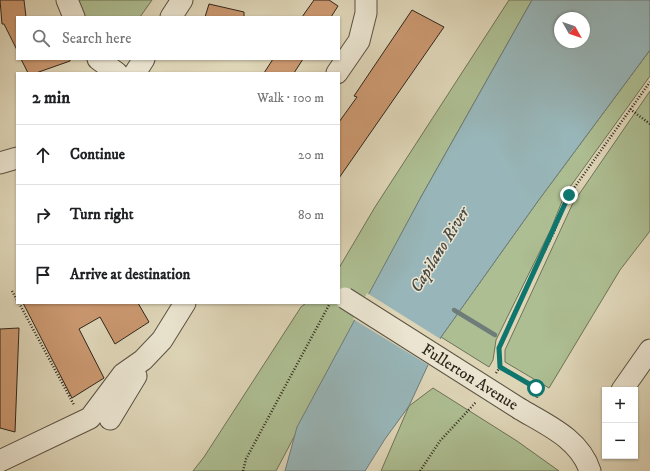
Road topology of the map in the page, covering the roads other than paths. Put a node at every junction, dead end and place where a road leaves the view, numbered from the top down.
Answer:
1 (67, 0) edge
2 (182, 0) edge
3 (366, 0) edge
4 (74, 16) edge
5 (172, 16) edge
6 (99, 60) edge
7 (143, 60) edge
8 (116, 72) edge
9 (136, 72) edge
10 (338, 72) edge
11 (16, 158) edge
12 (0, 163) edge
13 (340, 299) edge
14 (184, 304) edge
15 (650, 350) edge
16 (143, 360) junction
17 (624, 387) edge
18 (110, 419) dead end
19 (0, 461) edge
20 (590, 471) edge

1 - 4 street
2 - 5 street
3 - 10 street
6 - 8 street
7 - 9 street
11 - 12 street
13 - 20 street, Fullerton Avenue, bridge
14 - 16 street
15 - 17 street
16 - 18 street
16 - 19 street

